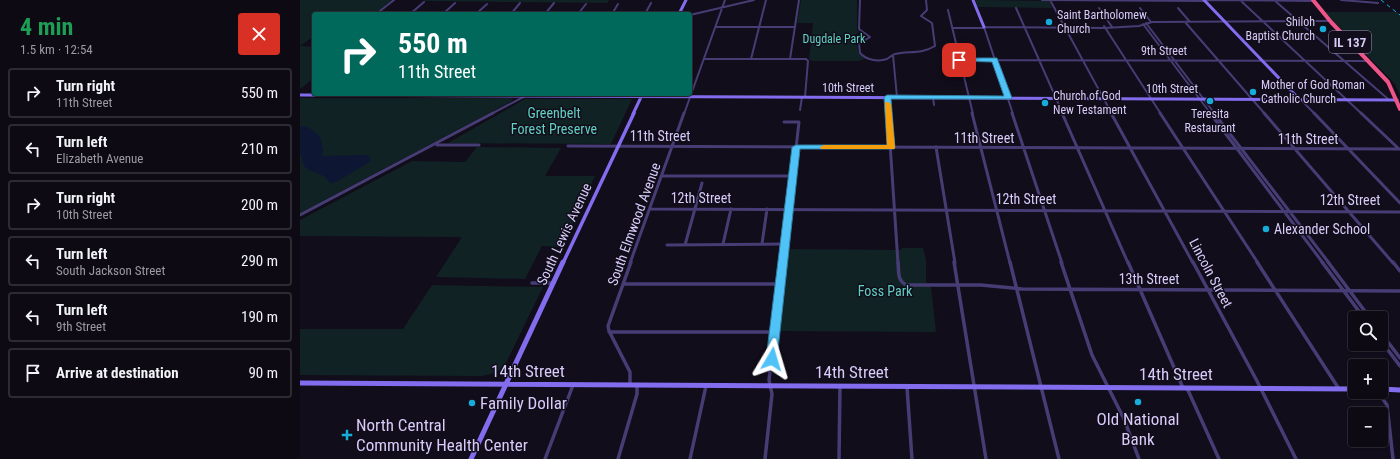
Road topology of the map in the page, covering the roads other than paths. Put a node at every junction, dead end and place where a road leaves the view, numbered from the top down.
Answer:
1 (394, 0) edge
2 (686, 0) edge
3 (725, 0) edge
4 (754, 0) edge
5 (766, 0) edge
6 (799, 0) edge
7 (860, 0) edge
8 (926, 0) edge
9 (973, 0) edge
10 (1042, 0) edge
11 (1050, 0) edge
12 (1139, 0) edge
13 (1204, 0) edge
14 (1240, 0) edge
15 (1274, 0) edge
16 (1313, 0) edge
17 (1342, 0) edge
18 (1374, 0) edge
19 (1357, 1) edge
20 (424, 2) dead end
21 (455, 3) dead end
22 (520, 3) dead end
23 (554, 3) dead end
24 (651, 3) dead end
25 (487, 4) dead end
26 (586, 4) dead end
27 (618, 4) dead end
28 (722, 7) junction
29 (1016, 8) dead end
30 (1099, 8) dead end
31 (1140, 8) dead end
32 (1178, 8) dead end
33 (948, 10) dead end
34 (379, 12) edge
35 (412, 12) edge
36 (445, 12) edge
37 (478, 12) edge
38 (513, 12) edge
39 (547, 12) edge
40 (580, 12) edge
41 (613, 12) edge
42 (647, 12) edge
43 (681, 12) edge
44 (692, 14) edge
45 (1224, 21) junction
46 (1262, 21) junction
47 (1298, 21) junction
48 (1330, 21) junction
49 (1151, 22) junction
50 (1185, 22) junction
51 (1191, 22) junction
52 (1143, 24) junction
53 (1112, 26) junction
54 (716, 27) junction
55 (759, 27) junction
56 (795, 27) junction
57 (984, 27) junction
58 (1024, 27) junction
59 (1065, 27) junction
60 (1105, 27) junction
61 (952, 28) junction
62 (893, 55) junction
63 (704, 59) junction
64 (751, 59) junction
65 (790, 59) junction
66 (959, 60) junction
67 (995, 60) junction
68 (1039, 60) junction
69 (1083, 60) junction
70 (1127, 60) junction
71 (1170, 60) junction
72 (1175, 60) junction
73 (1218, 60) junction
74 (1262, 61) junction
75 (1305, 61) junction
76 (1344, 61) junction
77 (1369, 61) junction
78 (692, 94) edge
79 (300, 95) edge
80 (312, 95) edge
81 (525, 96) edge
82 (642, 96) edge
83 (666, 96) edge
84 (691, 97) junction
85 (804, 97) junction
86 (887, 97) junction
87 (897, 97) junction
88 (933, 97) junction
89 (969, 98) junction
90 (1008, 98) junction
91 (1056, 98) junction
92 (1104, 98) junction
93 (1152, 98) junction
94 (1199, 99) junction
95 (1204, 99) junction
96 (1252, 99) junction
97 (1300, 99) junction
98 (1346, 99) junction
99 (1388, 99) junction
100 (1398, 100) edge
101 (934, 105) dead end
102 (1400, 109) edge
103 (800, 110) dead end
104 (784, 122) dead end
105 (435, 145) junction
106 (479, 145) dead end
107 (568, 146) dead end
108 (618, 146) junction
109 (674, 147) junction
110 (796, 147) junction
111 (936, 147) junction
112 (891, 148) junction
113 (982, 148) junction
114 (1025, 148) junction
115 (1078, 148) junction
116 (1131, 148) junction
117 (1184, 148) junction
118 (1237, 149) junction
119 (1242, 149) junction
120 (1295, 149) junction
121 (1348, 149) junction
122 (1400, 149) edge
123 (663, 176) junction
124 (793, 176) junction
125 (702, 183) dead end
126 (1400, 203) edge
127 (651, 209) junction
128 (695, 209) junction
129 (731, 209) junction
130 (767, 209) junction
131 (789, 209) junction
132 (895, 210) junction
133 (946, 210) junction
134 (997, 210) junction
135 (1045, 210) junction
136 (1105, 210) junction
137 (1164, 210) junction
138 (1224, 211) junction
139 (1284, 211) junction
140 (1289, 211) junction
141 (1349, 211) junction
142 (1400, 212) edge
143 (300, 215) edge
144 (723, 244) junction
145 (762, 244) junction
146 (781, 244) dead end
147 (667, 245) dead end
148 (685, 245) junction
149 (1400, 271) edge
150 (532, 283) dead end
151 (554, 283) junction
152 (623, 284) junction
153 (780, 284) junction
154 (958, 286) junction
155 (1017, 289) junction
156 (1072, 289) junction
157 (1139, 289) junction
158 (1207, 290) junction
159 (1275, 290) junction
160 (1343, 291) junction
161 (1349, 291) junction
162 (1400, 291) edge
163 (1359, 311) edge
164 (1365, 311) edge
165 (609, 332) junction
166 (775, 332) junction
167 (1388, 342) edge
168 (1388, 350) edge
169 (1400, 358) edge
170 (1400, 366) edge
171 (300, 383) edge
172 (506, 384) junction
173 (573, 385) junction
174 (630, 385) junction
175 (637, 385) junction
176 (706, 386) junction
177 (771, 386) junction
178 (840, 386) junction
179 (908, 387) junction
180 (974, 387) junction
181 (1041, 387) junction
182 (1108, 388) junction
183 (1185, 388) junction
184 (1261, 389) junction
185 (1339, 389) junction
186 (1348, 389) edge
187 (1388, 390) edge
188 (1400, 390) edge
189 (1383, 399) edge
190 (471, 459) edge
191 (545, 459) edge
192 (618, 459) edge
193 (690, 459) edge
194 (765, 459) edge
195 (839, 459) edge
196 (912, 459) edge
197 (986, 459) edge
198 (1059, 459) edge
199 (1139, 459) edge
200 (1219, 459) edge
201 (1296, 459) edge
202 (1393, 459) edge

1 - 34 street
2 - 43 street
3 - 28 street, South Elmwood Avenue
4 - 28 street
5 - 55 street
6 - 56 street
7 - 62 street
8 - 62 street
9 - 57 street
10 - 11 street
11 - 12 street
11 - 59 street, Lincoln Street
12 - 13 street
13 - 14 street
13 - 45 street
14 - 15 street
14 - 46 street
15 - 16 street
15 - 47 street
16 - 48 highway, IL 137
17 - 19 street
18 - 19 street
20 - 35 street
21 - 36 street
22 - 38 street
23 - 39 street
24 - 42 street
25 - 37 street
26 - 40 street
27 - 41 street
28 - 44 street
28 - 54 street, South Elmwood Avenue
29 - 58 street
30 - 53 street
31 - 49 street
32 - 51 street
33 - 61 street
45 - 46 street
45 - 51 street
45 - 74 street
46 - 47 street
46 - 75 street
47 - 48 street
47 - 76 street
48 - 77 highway, IL 137
49 - 50 street
49 - 52 street
50 - 51 street
50 - 73 street
52 - 53 street
52 - 71 street
52 - 72 street
53 - 60 street
54 - 55 street
54 - 63 street, South Elmwood Avenue
55 - 56 street
55 - 64 street
56 - 65 street
57 - 58 street
57 - 61 street
57 - 67 street
58 - 59 street
58 - 68 street
59 - 60 street
59 - 69 street, Lincoln Street
60 - 70 street
61 - 66 street
62 - 87 street
63 - 64 street
63 - 78 street, South Elmwood Avenue
64 - 65 street
65 - 85 street
66 - 67 street, 9th Street
66 - 89 street
67 - 68 street, 9th Street
67 - 90 street
68 - 69 street, 9th Street
68 - 91 street
69 - 70 street, 9th Street
69 - 92 street, Lincoln Street
70 - 71 street, 9th Street
70 - 93 street
71 - 72 street, 9th Street
71 - 94 street
72 - 73 street, 9th Street
72 - 95 street
73 - 74 street, 9th Street
73 - 96 street
74 - 75 street, 9th Street
74 - 97 street
75 - 76 street, 9th Street
75 - 98 street
76 - 77 street, 9th Street
76 - 99 street
77 - 100 highway, IL 137
79 - 80 street, 10th Street
81 - 105 street
82 - 108 street, South Lewis Avenue
83 - 84 street, 10th Street
84 - 85 street, 10th Street
84 - 109 street, South Elmwood Avenue
85 - 86 street, 10th Street
85 - 103 street
86 - 87 street, 10th Street
86 - 112 street
87 - 88 street, 10th Street
88 - 89 street, 10th Street
88 - 101 street
89 - 90 street, 10th Street
89 - 113 street
90 - 91 street, 10th Street
90 - 114 street
91 - 92 street, 10th Street
91 - 115 street
92 - 93 street, 10th Street
92 - 116 street, Lincoln Street
93 - 94 street, 10th Street
93 - 117 street
94 - 95 street, 10th Street
94 - 118 street
95 - 96 street, 10th Street
95 - 119 street
96 - 97 street, 10th Street
96 - 120 street
97 - 98 street, 10th Street
97 - 121 street
98 - 99 street, 10th Street
98 - 122 street
99 - 100 street, 10th Street
100 - 102 highway, IL 137
104 - 110 street
105 - 106 street
105 - 143 street
107 - 108 street, 11th Street
108 - 109 street, 11th Street
108 - 151 street, South Lewis Avenue
109 - 110 street, 11th Street
109 - 123 street, South Elmwood Avenue
110 - 112 street, 11th Street
110 - 124 street
111 - 112 street, 11th Street
111 - 113 street, 11th Street
111 - 133 street
112 - 132 street
113 - 114 street, 11th Street
113 - 134 street
114 - 115 street, 11th Street
114 - 135 street
115 - 116 street, 11th Street
115 - 136 street
116 - 117 street, 11th Street
116 - 137 street, Lincoln Street
117 - 118 street, 11th Street
117 - 138 street
118 - 119 street, 11th Street
118 - 139 street
119 - 120 street, 11th Street
119 - 140 street
120 - 121 street, 11th Street
120 - 141 street
121 - 122 street, 11th Street
121 - 126 street
123 - 124 street
123 - 127 street, South Elmwood Avenue
124 - 131 street
125 - 128 street
127 - 128 street, 12th Street
127 - 152 street, South Elmwood Avenue
128 - 129 street, 12th Street
128 - 148 street
129 - 130 street, 12th Street
129 - 144 street
130 - 131 street, 12th Street
130 - 145 street
131 - 132 street, 12th Street
131 - 153 street
132 - 133 street, 12th Street
132 - 154 street, 13th Street
133 - 134 street, 12th Street
133 - 154 street
134 - 135 street, 12th Street
134 - 155 street
135 - 136 street, 12th Street
135 - 156 street
136 - 137 street, 12th Street
136 - 157 street
137 - 138 street, 12th Street
137 - 158 street, Lincoln Street
138 - 139 street, 12th Street
138 - 159 street
139 - 140 street, 12th Street
139 - 160 street
140 - 141 street, 12th Street
140 - 161 street
141 - 142 street, 12th Street
141 - 149 street
144 - 145 street
144 - 148 street
145 - 146 street
147 - 148 street
150 - 151 street
151 - 172 street, South Lewis Avenue
152 - 153 street
152 - 165 street, South Elmwood Avenue
153 - 166 street
154 - 155 street, 13th Street
154 - 180 street
155 - 156 street, 13th Street
155 - 181 street
156 - 157 street, 13th Street
156 - 182 street
157 - 158 street, 13th Street
157 - 183 street
158 - 159 street, 13th Street
158 - 184 street, Lincoln Street
159 - 160 street, 13th Street
159 - 185 street
160 - 161 street, 13th Street
160 - 163 street
161 - 162 street, 13th Street
161 - 164 street
165 - 166 street
165 - 174 street
166 - 177 street
167 - 169 street
168 - 170 street
171 - 172 street, 14th Street
172 - 173 street, 14th Street
172 - 190 street, South Lewis Avenue
173 - 174 street, 14th Street
173 - 191 street
174 - 175 street, 14th Street
175 - 176 street, 14th Street
175 - 192 street
176 - 177 street, 14th Street
176 - 193 street
177 - 178 street, 14th Street
177 - 194 street
178 - 179 street, 14th Street
178 - 195 street
179 - 180 street, 14th Street
179 - 196 street
180 - 181 street, 14th Street
180 - 197 street
181 - 182 street, 14th Street
181 - 198 street
182 - 183 street, 14th Street
182 - 199 street
183 - 184 street, 14th Street
183 - 200 street
184 - 185 street, 14th Street
184 - 201 street, Lincoln Street
185 - 186 street, 14th Street
187 - 188 street
189 - 202 street

